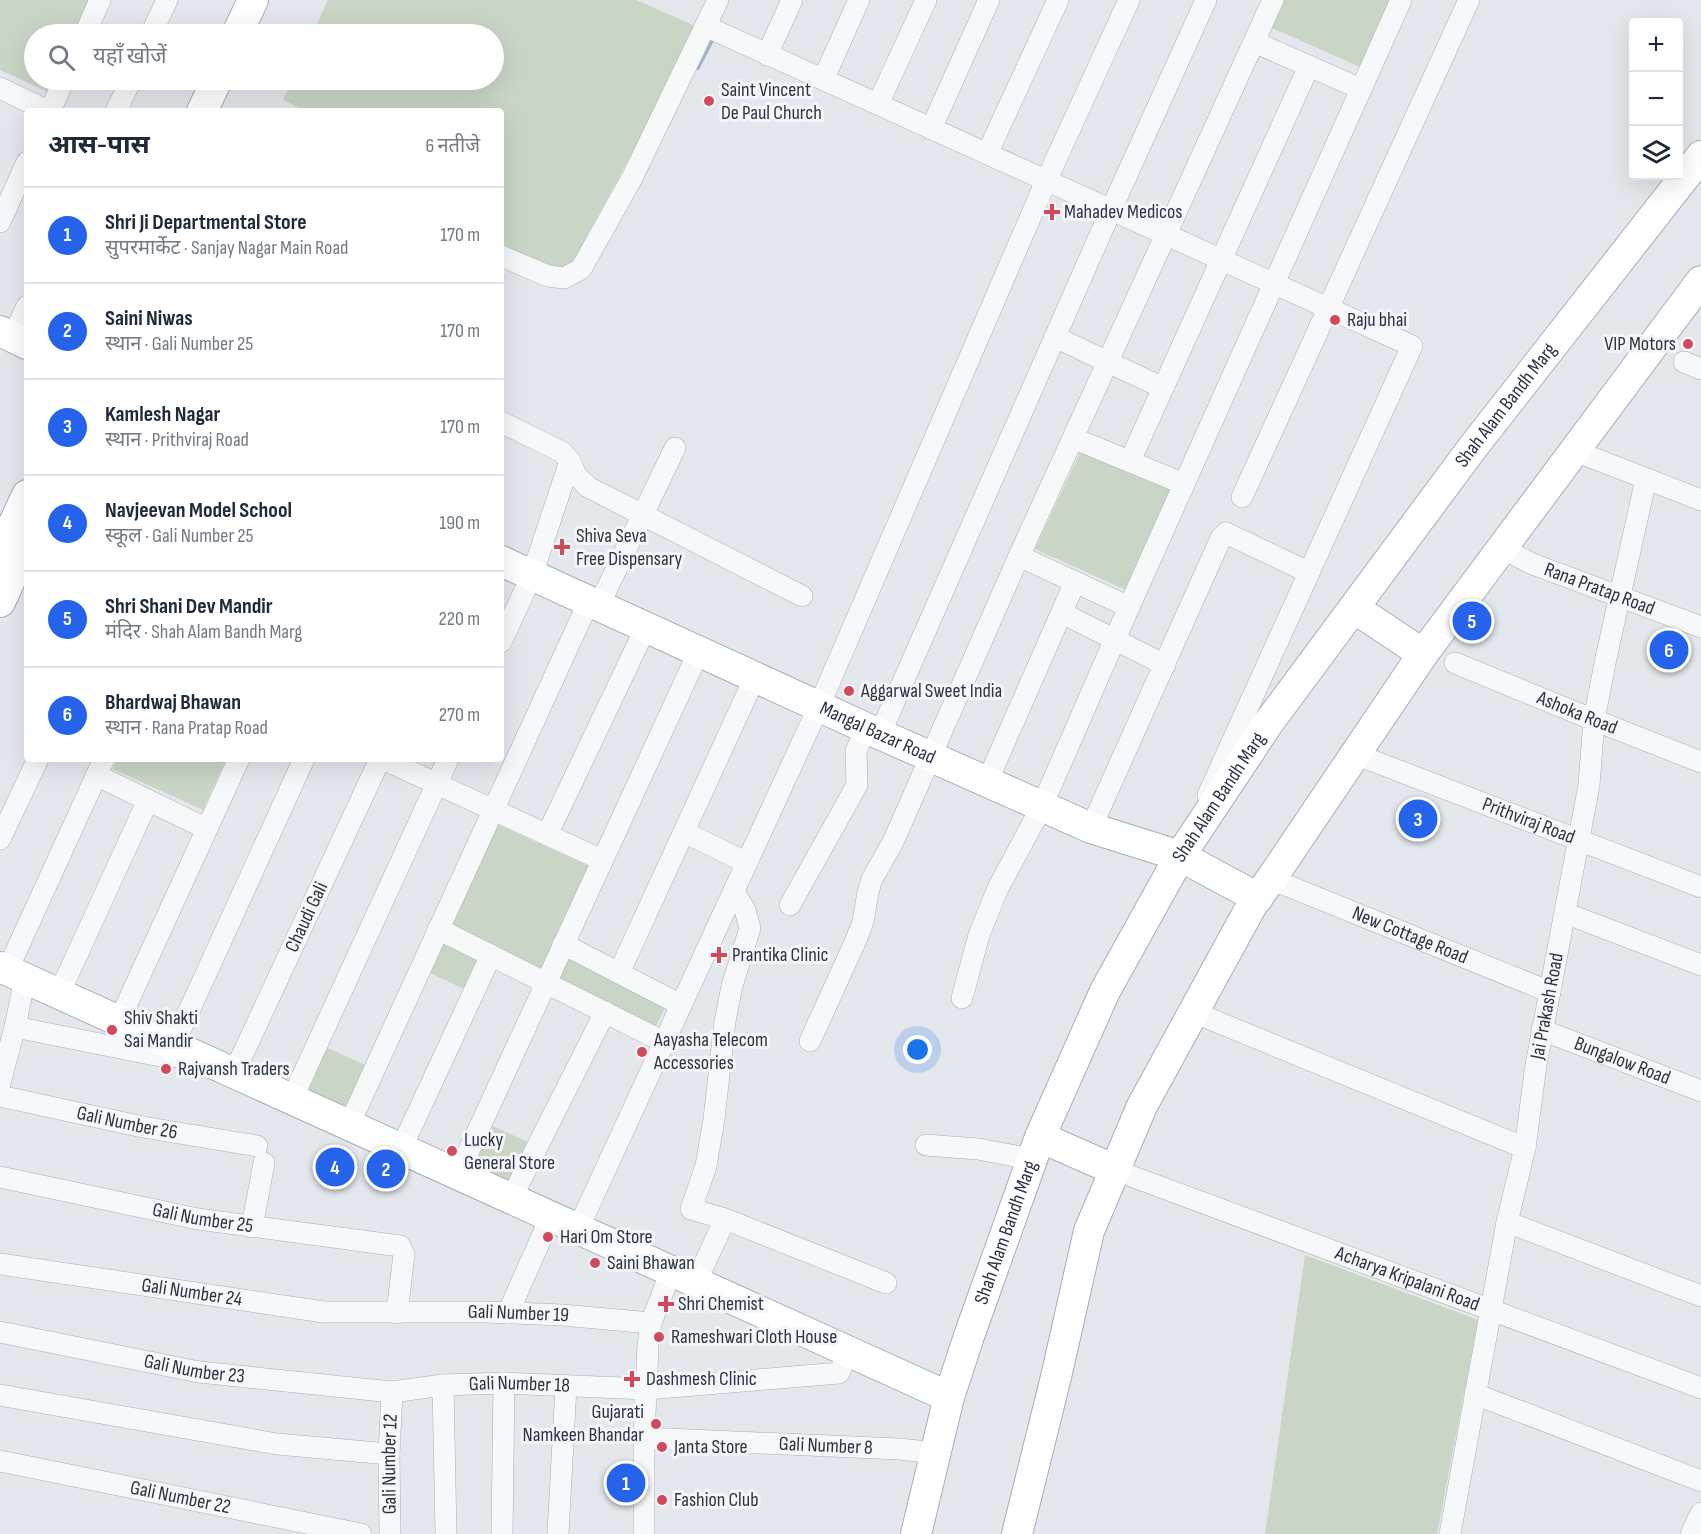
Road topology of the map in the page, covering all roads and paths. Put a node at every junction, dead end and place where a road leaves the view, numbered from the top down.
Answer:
1 (100, 0) edge
2 (167, 0) edge
3 (253, 0) edge
4 (275, 0) edge
5 (718, 0) edge
6 (792, 0) edge
7 (859, 0) edge
8 (926, 0) edge
9 (989, 0) edge
10 (1058, 0) edge
11 (1129, 0) edge
12 (1206, 0) edge
13 (1273, 0) edge
14 (1401, 0) edge
15 (1469, 0) edge
16 (89, 24) edge
17 (156, 24) edge
18 (242, 24) edge
19 (264, 24) edge
20 (705, 26) junction
21 (1254, 42) junction
22 (767, 55) junction
23 (1309, 66) junction
24 (823, 80) junction
25 (0, 88) edge
26 (1361, 89) junction
27 (59, 90) edge
28 (126, 90) edge
29 (212, 90) edge
30 (234, 90) edge
31 (878, 104) junction
32 (43, 108) edge
33 (50, 108) edge
34 (117, 108) edge
35 (203, 108) edge
36 (226, 108) edge
37 (931, 129) junction
38 (987, 154) junction
39 (1701, 156) edge
40 (24, 169) edge
41 (1046, 181) junction
42 (1111, 210) junction
43 (0, 222) edge
44 (1166, 235) junction
45 (504, 257) edge
46 (1221, 260) junction
47 (1701, 281) edge
48 (1274, 284) junction
49 (1328, 308) junction
50 (24, 313) edge
51 (13, 337) edge
52 (1055, 337) junction
53 (1107, 362) junction
54 (1163, 388) junction
55 (504, 423) edge
56 (1073, 438) junction
57 (675, 448) dead end
58 (1575, 451) junction
59 (570, 461) junction
60 (1130, 461) junction
61 (1646, 478) junction
62 (1184, 484) junction
63 (1242, 497) dead end
64 (1701, 500) edge
65 (24, 501) edge
66 (642, 515) junction
67 (1502, 548) junction
68 (24, 550) edge
69 (0, 553) edge
70 (1019, 556) junction
71 (504, 562) edge
72 (1308, 572) junction
73 (532, 575) junction
74 (1075, 582) junction
75 (802, 596) dead end
76 (1620, 596) junction
77 (0, 602) edge
78 (594, 603) junction
79 (1129, 607) junction
80 (1354, 608) junction
81 (1062, 613) junction
82 (645, 627) junction
83 (1701, 627) edge
84 (504, 636) edge
85 (1115, 639) junction
86 (699, 651) junction
87 (1423, 654) junction
88 (1455, 663) dead end
89 (1165, 665) junction
90 (755, 677) junction
91 (1257, 686) junction
92 (819, 706) junction
93 (1276, 712) junction
94 (1594, 720) junction
95 (873, 731) junction
96 (1355, 754) junction
97 (929, 756) junction
98 (37, 762) edge
99 (238, 762) edge
100 (303, 762) edge
101 (380, 762) edge
102 (388, 762) edge
103 (447, 762) edge
104 (1701, 762) edge
105 (100, 767) edge
106 (987, 782) junction
107 (436, 784) junction
108 (148, 800) junction
109 (1042, 806) junction
110 (492, 810) junction
111 (1091, 828) junction
112 (207, 829) junction
113 (684, 832) junction
114 (547, 835) junction
115 (0, 839) edge
116 (1578, 840) junction
117 (1180, 856) junction
118 (602, 860) junction
119 (747, 863) junction
120 (1701, 887) edge
121 (1265, 889) junction
122 (734, 892) junction
123 (790, 905) dead end
124 (1564, 913) junction
125 (438, 929) junction
126 (563, 944) junction
127 (491, 955) junction
128 (1701, 965) edge
129 (11, 972) edge
130 (619, 973) junction
131 (546, 982) junction
132 (1550, 992) junction
133 (59, 994) junction
134 (962, 998) dead end
135 (681, 1005) junction
136 (605, 1012) junction
137 (1193, 1012) junction
138 (118, 1021) junction
139 (15, 1027) junction
140 (1542, 1030) junction
141 (810, 1041) dead end
142 (664, 1042) junction
143 (185, 1051) junction
144 (4, 1055) edge
145 (234, 1074) junction
146 (0, 1083) edge
147 (1701, 1091) edge
148 (0, 1096) edge
149 (292, 1099) junction
150 (349, 1125) junction
151 (926, 1145) dead end
152 (1035, 1148) junction
153 (1525, 1148) junction
154 (401, 1149) junction
155 (1115, 1170) junction
156 (458, 1174) junction
157 (0, 1177) edge
158 (511, 1199) junction
159 (550, 1216) junction
160 (725, 1219) junction
161 (1507, 1222) junction
162 (252, 1227) junction
163 (578, 1229) junction
164 (0, 1264) edge
165 (683, 1277) junction
166 (886, 1283) dead end
167 (1701, 1296) edge
168 (1491, 1310) junction
169 (391, 1313) junction
170 (508, 1313) junction
171 (651, 1323) junction
172 (0, 1332) edge
173 (849, 1351) junction
174 (504, 1383) junction
175 (443, 1385) junction
176 (566, 1386) junction
177 (1701, 1388) edge
178 (647, 1389) junction
179 (392, 1392) junction
180 (1475, 1394) junction
181 (0, 1395) edge
182 (949, 1396) junction
183 (644, 1438) junction
184 (936, 1453) junction
185 (389, 1454) junction
186 (0, 1461) edge
187 (1701, 1481) edge
188 (1701, 1513) edge
189 (361, 1534) edge
190 (390, 1534) edge
191 (446, 1534) edge
192 (502, 1534) edge
193 (558, 1534) edge
194 (644, 1534) edge
195 (916, 1534) edge
196 (1017, 1534) edge
197 (1450, 1534) edge
198 (1691, 1534) edge

1 - 16 street
2 - 17 street
3 - 18 street
4 - 19 street
5 - 20 street
6 - 22 street
7 - 24 street
8 - 31 street
9 - 37 street
10 - 38 street
11 - 41 street
12 - 42 street
13 - 21 street
14 - 26 street
15 - 49 street
20 - 22 street
20 - 45 street
21 - 23 street
21 - 44 street
22 - 24 street
23 - 26 street
23 - 46 street
24 - 31 street
25 - 32 street
26 - 48 street
27 - 33 street
28 - 34 street
29 - 35 street
30 - 36 street
31 - 37 street
37 - 38 street
38 - 41 street
39 - 80 street, Shah Alam Bandh Marg
40 - 43 street
41 - 42 street
41 - 92 street
42 - 44 street
42 - 52 street
44 - 46 street
44 - 53 street
46 - 48 street
46 - 54 street
47 - 58 street
48 - 49 street
48 - 62 street
49 - 63 street
49 - 72 street
50 - 51 street
52 - 53 street
52 - 95 street
53 - 54 street
53 - 56 street
54 - 60 street
55 - 59 street
56 - 60 street
56 - 70 street
57 - 66 street
58 - 61 street
58 - 67 street
59 - 66 street
59 - 73 street
60 - 62 street
61 - 64 street
61 - 76 street, Jai Prakash Road
62 - 79 street
65 - 69 street
66 - 75 street
66 - 78 street
67 - 76 street, Rana Pratap Road
67 - 87 street
68 - 77 street
70 - 74 street
70 - 97 street
71 - 73 street, Mangal Bazar Road
72 - 89 street
72 - 91 street
73 - 78 street, Mangal Bazar Road
73 - 84 street
74 - 79 street
74 - 81 street
76 - 83 street, Rana Pratap Road
76 - 94 street, Jai Prakash Road
78 - 82 street, Mangal Bazar Road
78 - 110 street
79 - 85 street
80 - 87 street
80 - 93 street, Shah Alam Bandh Marg
81 - 85 street
81 - 106 street
82 - 86 street, Mangal Bazar Road
82 - 114 street
85 - 89 street
85 - 109 street
86 - 90 street, Mangal Bazar Road
86 - 118 street
87 - 96 street
88 - 94 street, Ashoka Road
89 - 111 street
90 - 92 street, Mangal Bazar Road
90 - 113 street
91 - 93 street
91 - 117 street
92 - 95 street, Mangal Bazar Road
92 - 119 street
93 - 117 street, Shah Alam Bandh Marg
94 - 104 street, Ashoka Road
94 - 116 street, Jai Prakash Road
95 - 97 street, Mangal Bazar Road
95 - 123 street
96 - 116 street, Prithviraj Road
96 - 121 street
97 - 106 street, Mangal Bazar Road
97 - 141 street
98 - 115 street
99 - 112 street
100 - 143 street
101 - 145 street, Chaudi Gali
102 - 107 street
103 - 107 street
105 - 108 street
105 - 129 street
106 - 109 street, Mangal Bazar Road
107 - 110 street
107 - 149 street
108 - 112 street
108 - 133 street
109 - 111 street, Mangal Bazar Road
109 - 134 street
110 - 114 street
110 - 125 street
111 - 117 street, Mangal Bazar Road
112 - 138 street
113 - 119 street
113 - 130 street
114 - 118 street
116 - 120 street, Prithviraj Road
116 - 124 street, Jai Prakash Road
117 - 121 street, Mangal Bazar Road
117 - 152 street, Shah Alam Bandh Marg
118 - 126 street
119 - 122 street
121 - 132 street, New Cottage Road
121 - 137 street
122 - 135 street
122 - 160 street
124 - 128 street
124 - 132 street, Jai Prakash Road
125 - 127 street
125 - 150 street
126 - 130 street
126 - 131 street
127 - 131 street
127 - 154 street
129 - 133 street
129 - 139 street
130 - 135 street
131 - 136 street
131 - 156 street
132 - 140 street, Jai Prakash Road
133 - 138 street
135 - 142 street
136 - 142 street
136 - 158 street
137 - 153 street
137 - 155 street
138 - 143 street
139 - 143 street
139 - 144 street
140 - 147 street, Bungalow Road
140 - 153 street, Jai Prakash Road
142 - 163 street
143 - 145 street
144 - 146 street
145 - 149 street
148 - 162 street, Gali Number 26
149 - 150 street
150 - 154 street
151 - 152 street
152 - 155 street
152 - 182 street, Shah Alam Bandh Marg
153 - 161 street, Jai Prakash Road
154 - 156 street
155 - 168 street, Acharya Kripalani Road
155 - 196 street
156 - 158 street
157 - 162 street, Gali Number 25
158 - 159 street
159 - 163 street
159 - 170 street
160 - 165 street
160 - 166 street
161 - 167 street
161 - 168 street, Jai Prakash Road
162 - 169 street, Gali Number 25
163 - 165 street
164 - 169 street, Gali Number 24
165 - 171 street
165 - 173 street
168 - 177 street, Acharya Kripalani Road
168 - 180 street, Jai Prakash Road
169 - 170 street, Gali Number 19
170 - 171 street, Gali Number 19
171 - 178 street
172 - 179 street, Gali Number 23
173 - 178 street, Gali Number 18
173 - 182 street
174 - 175 street, Gali Number 18
174 - 176 street, Gali Number 18
174 - 192 street
175 - 179 street, Gali Number 18
175 - 191 street
176 - 178 street, Gali Number 18
176 - 193 street
178 - 183 street
179 - 185 street, Gali Number 12
180 - 187 street
180 - 197 street, Jai Prakash Road
181 - 185 street
182 - 184 street, Shah Alam Bandh Marg
183 - 184 street, Gali Number 8
183 - 194 street
184 - 195 street, Shah Alam Bandh Marg
185 - 190 street, Gali Number 12
186 - 189 street, Gali Number 22
188 - 198 street

